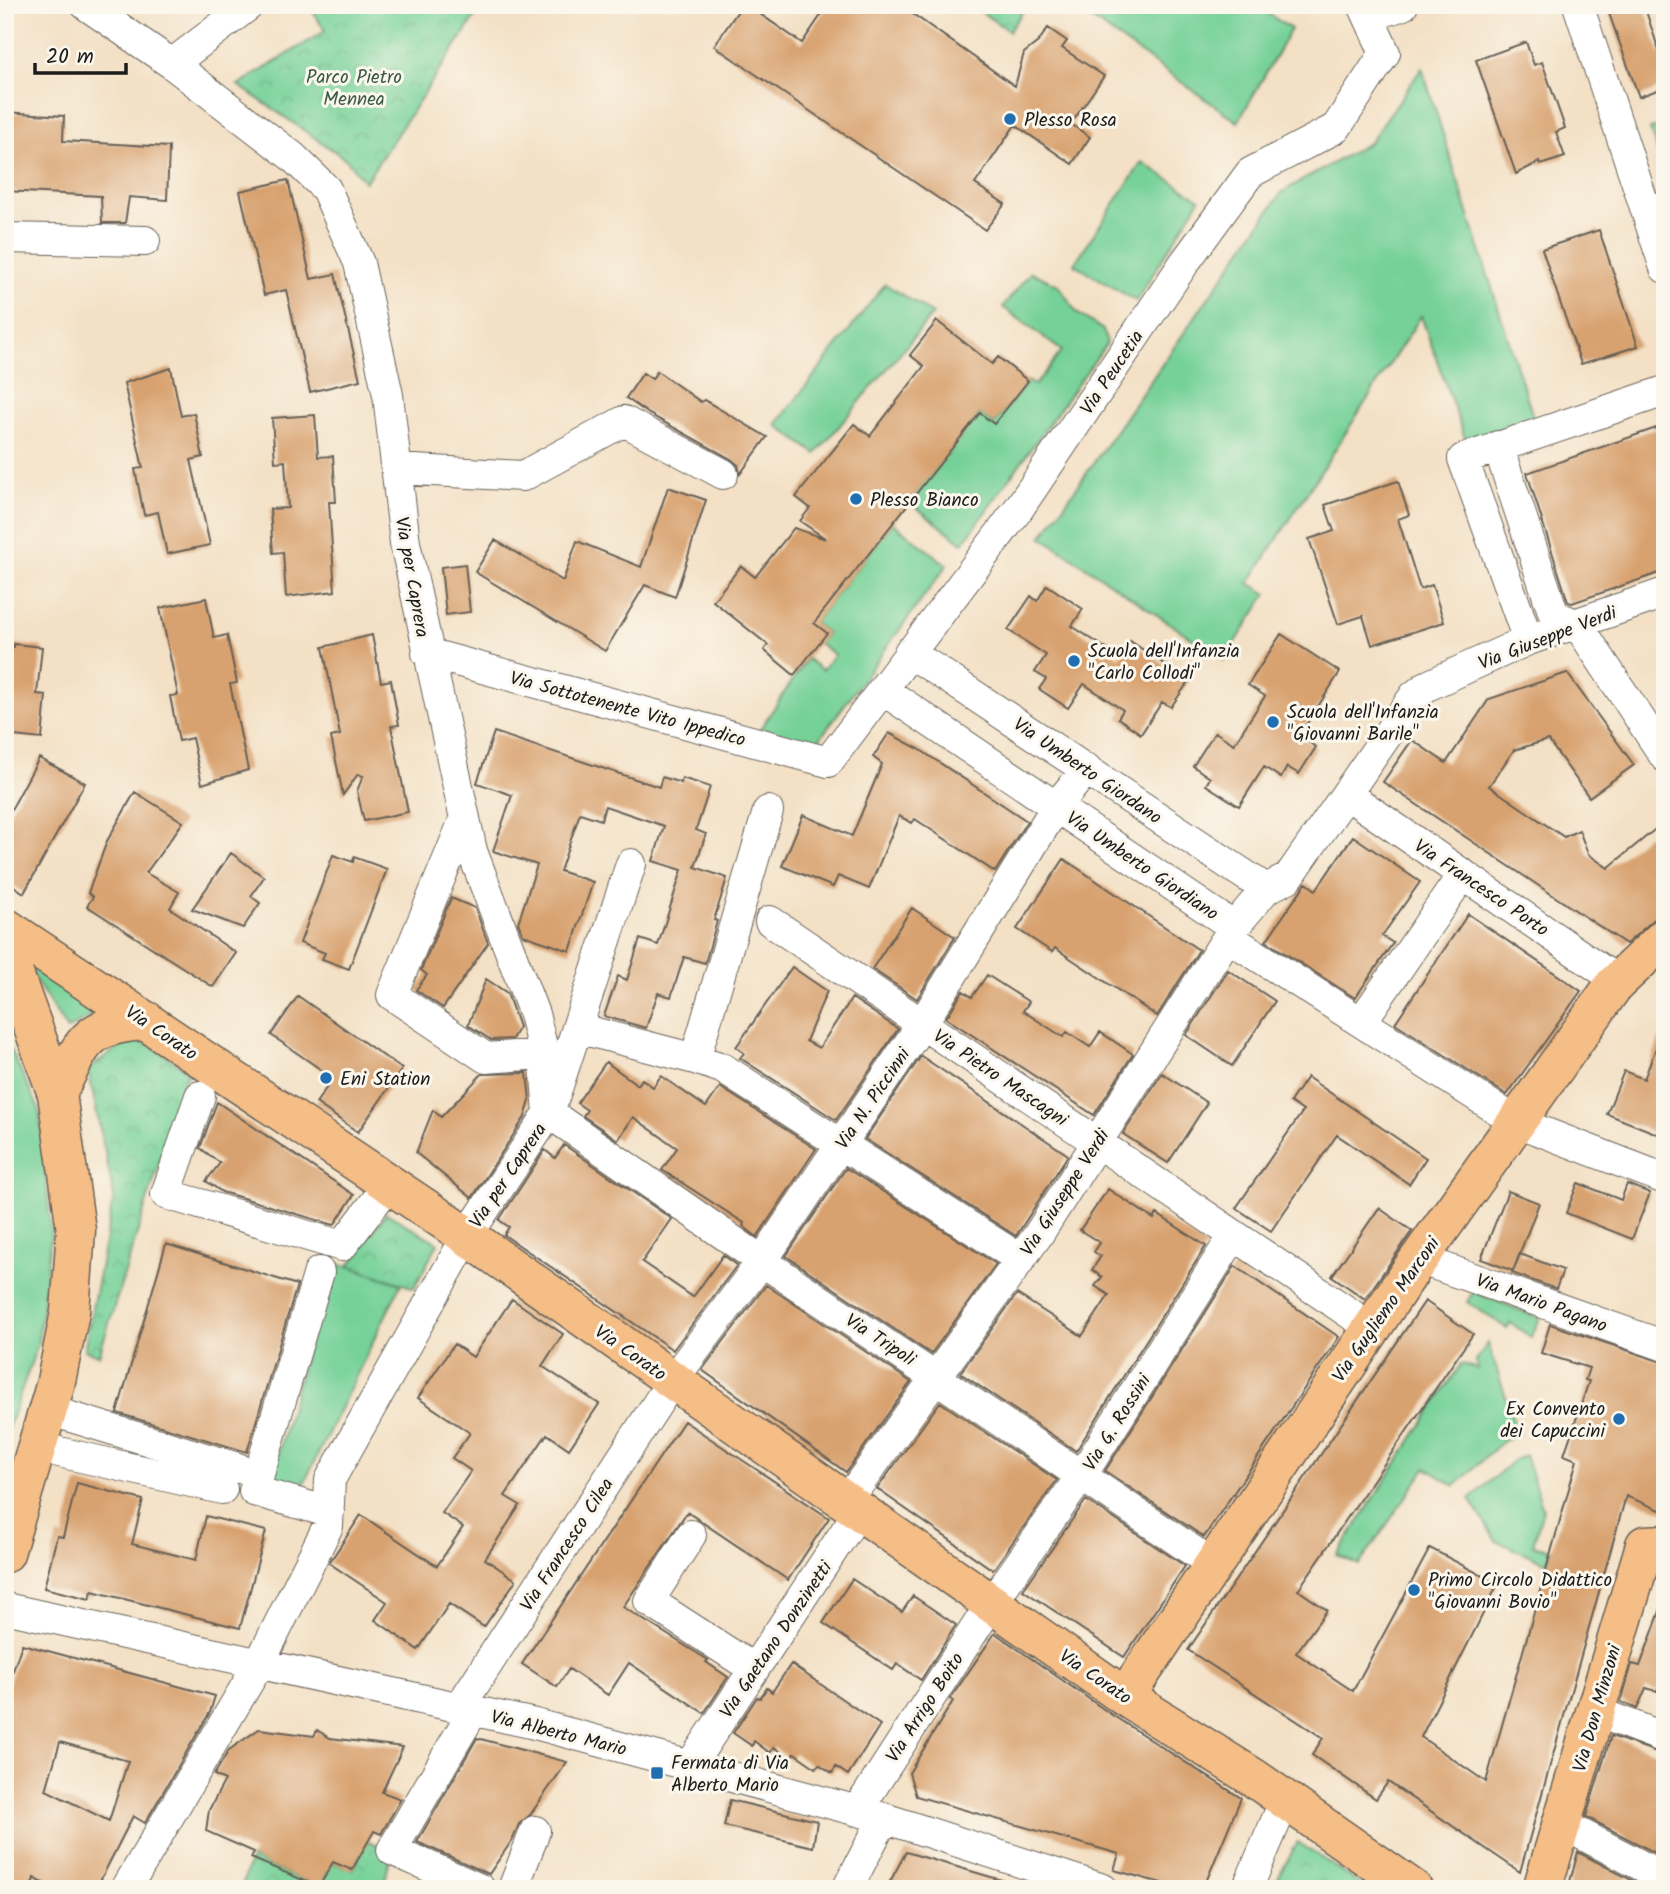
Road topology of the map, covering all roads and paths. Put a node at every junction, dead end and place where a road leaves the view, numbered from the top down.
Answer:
1 (86, 5) edge
2 (249, 5) edge
3 (1403, 5) edge
4 (1578, 5) edge
5 (1366, 11) edge
6 (172, 64) junction
7 (5, 238) edge
8 (145, 241) dead end
9 (1665, 268) edge
10 (1665, 391) edge
11 (1498, 446) junction
12 (397, 469) junction
13 (723, 474) dead end
14 (1665, 593) edge
15 (1578, 625) junction
16 (1526, 633) junction
17 (909, 652) junction
18 (427, 653) junction
19 (883, 690) junction
20 (1665, 757) edge
21 (828, 762) joint
22 (1087, 769) junction
23 (1346, 794) junction
24 (1056, 805) junction
25 (768, 811) dead end
26 (465, 818) junction
27 (631, 864) dead end
28 (1463, 874) junction
29 (1273, 886) junction
30 (770, 921) dead end
31 (5, 927) edge
32 (1231, 932) junction
33 (1665, 937) edge
34 (5, 949) edge
35 (1618, 981) junction
36 (147, 1021) junction
37 (1362, 1021) junction
38 (922, 1024) junction
39 (577, 1028) junction
40 (544, 1054) junction
41 (695, 1059) junction
42 (57, 1094) junction
43 (200, 1096) dead end
44 (549, 1113) junction
45 (1517, 1122) junction
46 (842, 1142) junction
47 (1097, 1142) junction
48 (1665, 1179) edge
49 (389, 1184) junction
50 (1234, 1235) junction
51 (467, 1236) junction
52 (1020, 1259) junction
53 (1419, 1259) junction
54 (762, 1261) junction
55 (319, 1272) dead end
56 (1370, 1327) junction
57 (1665, 1346) edge
58 (936, 1376) junction
59 (673, 1381) junction
60 (48, 1409) junction
61 (37, 1447) junction
62 (1082, 1475) junction
63 (853, 1507) junction
64 (329, 1512) junction
65 (691, 1535) dead end
66 (1665, 1544) edge
67 (5, 1553) edge
68 (1214, 1565) junction
69 (991, 1604) junction
70 (5, 1608) edge
71 (259, 1664) junction
72 (754, 1669) junction
73 (1125, 1697) junction
74 (466, 1709) junction
75 (1594, 1711) junction
76 (1665, 1738) edge
77 (690, 1766) junction
78 (1285, 1800) junction
79 (870, 1815) junction
80 (1562, 1824) junction
81 (535, 1831) dead end
82 (1665, 1878) edge
83 (1039, 1880) edge
84 (126, 1889) edge
85 (480, 1889) edge
86 (513, 1889) edge
87 (847, 1889) edge
88 (1103, 1889) edge
89 (1247, 1889) edge
90 (1413, 1889) edge
91 (1542, 1889) edge

1 - 6 street, Via per Caprera
2 - 6 street
3 - 5 street
4 - 9 street
5 - 17 street, Via Peucetia
6 - 12 street, Via per Caprera
7 - 8 street
10 - 11 street
11 - 15 street
11 - 16 street
12 - 13 street
12 - 18 street, Via per Caprera
14 - 15 street, Via Giuseppe Verdi
15 - 16 street, Via Giuseppe Verdi
15 - 20 street
16 - 23 street, Via Giuseppe Verdi
16 - 29 street, Via Giuseppe Verdi
17 - 19 street, Via Peucetia
17 - 22 street, Via Umberto Giordano
18 - 21 street, Via Sottotenente Vito Ippedico
18 - 26 street, Via per Caprera
19 - 21 street, Via Peucetia
19 - 24 street
22 - 24 street, Via Umberto Giordiano
22 - 29 street, Via Umberto Giordano
23 - 28 street, Via Francesco Porto
23 - 29 street, Via Giuseppe Verdi
24 - 32 street, Via Umberto Giordiano
24 - 38 street, Via N. Piccinni
25 - 41 street
26 - 40 street, Via per Caprera
26 - 40 street
27 - 39 street
28 - 35 street, Via Francesco Porto
28 - 37 street
29 - 32 street, Via Giuseppe Verdi
30 - 38 street, Via Pietro Mascagni
31 - 36 main road, Via Corato
32 - 37 street
32 - 47 street, Via Giuseppe Verdi
33 - 35 main road, Via Gugliemo Marconi
34 - 42 main road
35 - 45 main road, Via Gugliemo Marconi
36 - 42 main road
36 - 49 main road, Via Corato
37 - 45 street
38 - 46 street, Via N. Piccinni
38 - 47 street, Via Pietro Mascagni
39 - 41 street
39 - 44 street
40 - 44 street, Via per Caprera
41 - 46 street
42 - 60 main road
43 - 49 street
44 - 51 street, Via per Caprera
44 - 54 street, Via Tripoli
45 - 48 street
45 - 53 main road, Via Gugliemo Marconi
46 - 52 street
46 - 54 street, Via N. Piccinni
47 - 50 street, Via Pietro Mascagni
47 - 52 street, Via Giuseppe Verdi
49 - 51 main road, Via Corato
50 - 56 street, Via Pietro Mascagni
50 - 62 street, Via G. Rossini
51 - 59 main road, Via Corato
51 - 64 street, Via per Caprera
52 - 58 street, Via Giuseppe Verdi
53 - 56 main road, Via Gugliemo Marconi
53 - 57 street, Via Mario Pagano
54 - 58 street, Via Tripoli
54 - 59 street, Via N. Piccinni
55 - 64 street
56 - 68 main road, Via Gugliemo Marconi
58 - 62 street, Via Tripoli
58 - 63 street, Via Giuseppe Verdi
59 - 63 main road, Via Corato
59 - 74 street, Via Francesco Cilea
60 - 61 main road
60 - 61 street
61 - 67 main road
62 - 68 street, Via Tripoli
62 - 69 street, Via G. Rossini
63 - 69 main road, Via Corato
63 - 72 street, Via Gaetano Donzinetti
64 - 71 street, Via per Caprera
65 - 72 street
66 - 75 main road, Via Don Minzoni
68 - 73 main road, Via Gugliemo Marconi
69 - 73 main road, Via Corato
69 - 79 street, Via Arrigo Boito
70 - 71 street, Via Alberto Mario
71 - 74 street, Via Alberto Mario
71 - 84 street, Via per Caprera
72 - 77 street, Via Gaetano Donzinetti
73 - 78 main road, Via Corato
74 - 77 street, Via Alberto Mario
74 - 85 street, Via Francesco Cilea
75 - 76 street
75 - 80 main road, Via Don Minzoni
77 - 79 street, Via Alberto Mario
78 - 89 street
78 - 90 main road, Via Corato
79 - 83 street, Via Alberto Mario
79 - 87 street, Via Arrigo Boito
80 - 82 street
80 - 91 main road, Via Don Minzoni
81 - 86 street
83 - 88 street, Via Alberto Mario

